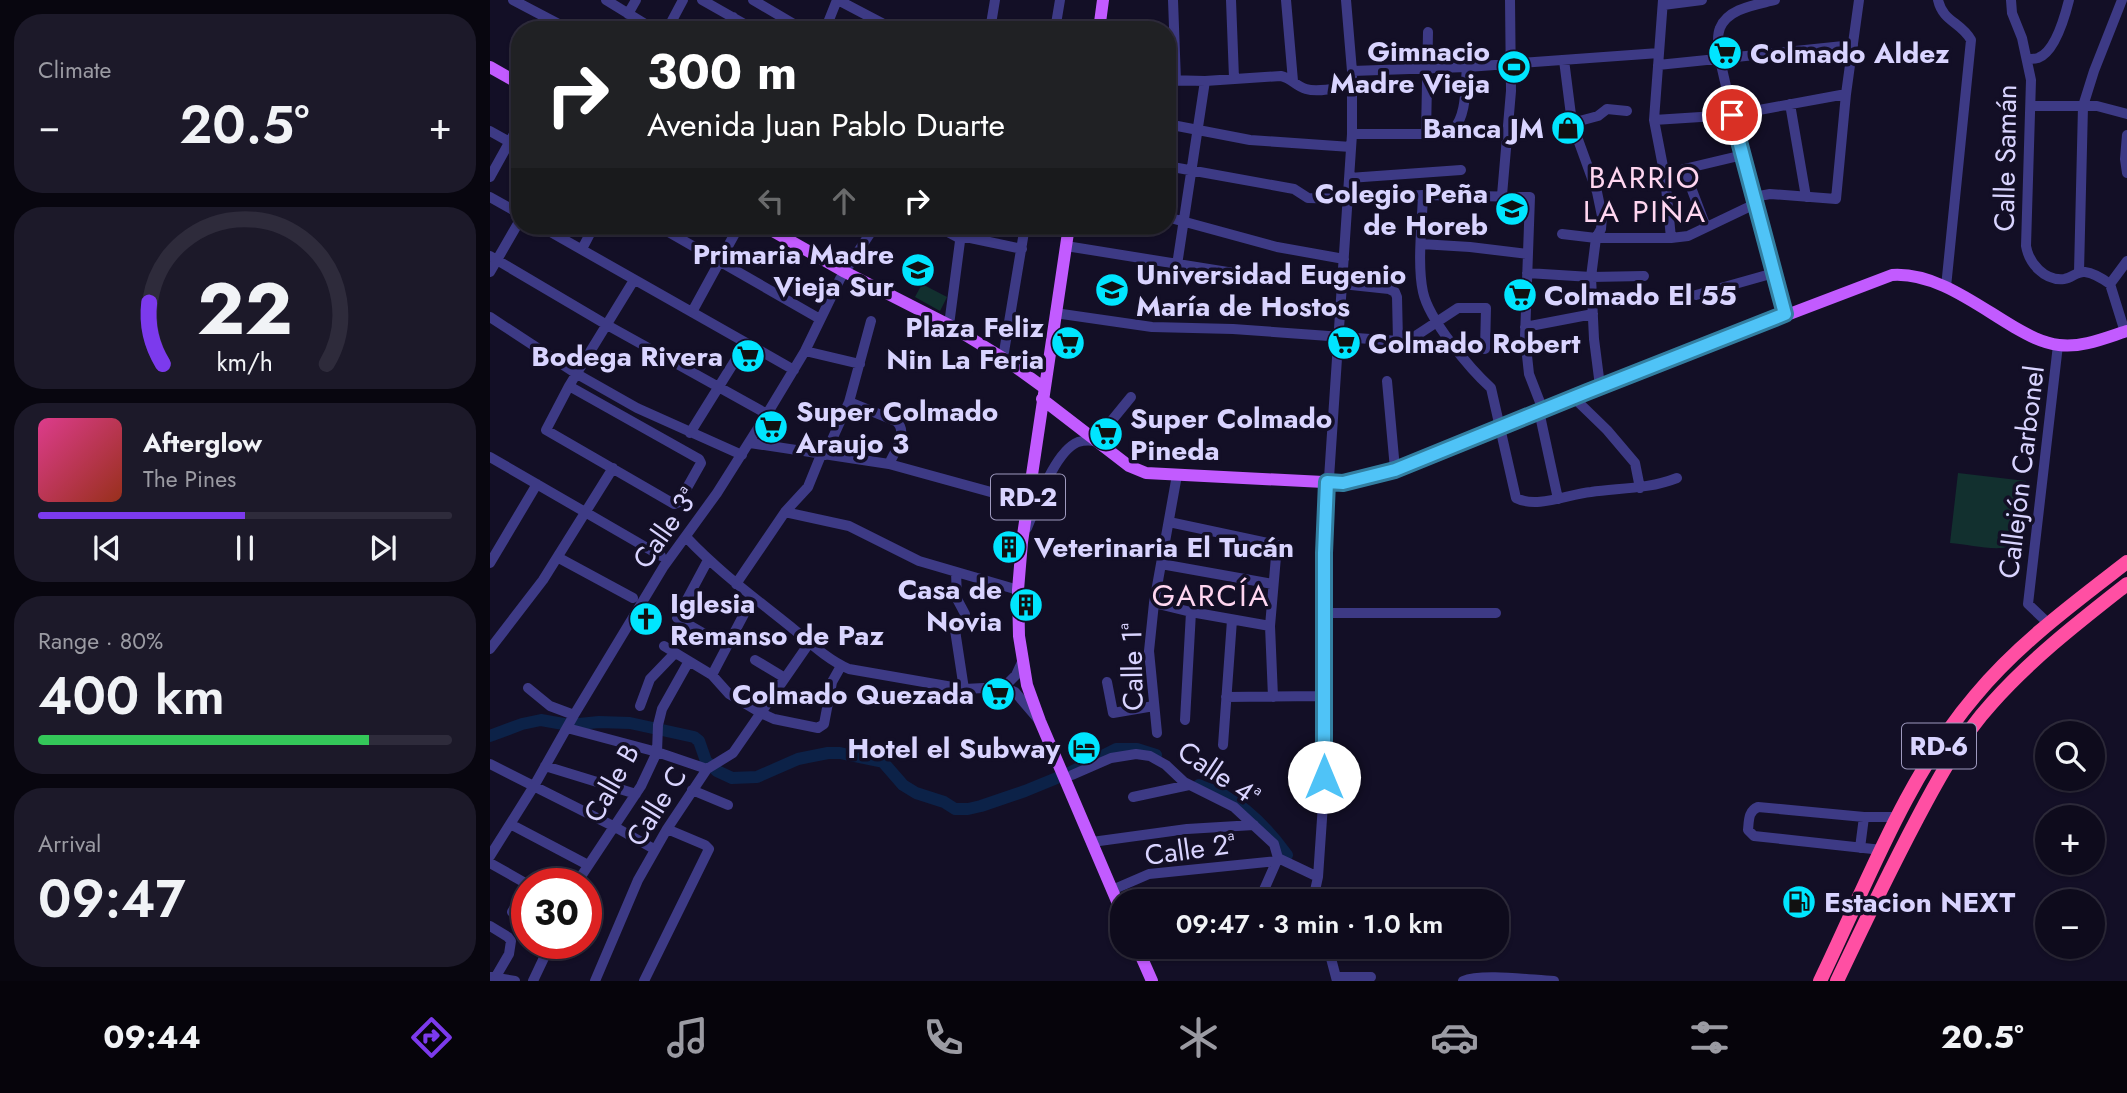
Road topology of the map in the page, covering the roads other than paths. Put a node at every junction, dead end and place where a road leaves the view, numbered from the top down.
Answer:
1 (513, 0) edge
2 (606, 0) edge
3 (636, 0) edge
4 (683, 0) edge
5 (702, 0) edge
6 (753, 0) edge
7 (837, 0) edge
8 (995, 0) edge
9 (1060, 0) edge
10 (1103, 0) edge
11 (1173, 0) edge
12 (1231, 0) edge
13 (1286, 0) edge
14 (1346, 0) edge
15 (1510, 0) edge
16 (1702, 0) edge
17 (1775, 0) edge
18 (1859, 0) edge
19 (1938, 0) edge
20 (2011, 0) edge
21 (2069, 0) edge
22 (2122, 0) edge
23 (1663, 3) edge
24 (628, 14) junction
25 (733, 17) junction
26 (553, 21) edge
27 (640, 21) edge
28 (672, 21) edge
29 (731, 21) edge
30 (740, 21) edge
31 (789, 21) edge
32 (829, 21) edge
33 (878, 21) edge
34 (992, 21) edge
35 (1056, 21) edge
36 (1100, 21) edge
37 (1173, 21) edge
38 (1428, 32) dead end
39 (1853, 45) junction
40 (1659, 53) junction
41 (2027, 59) junction
42 (1564, 60) junction
43 (1720, 60) junction
44 (1511, 64) junction
45 (1658, 65) junction
46 (490, 67) edge
47 (1429, 67) junction
48 (1467, 67) junction
49 (1352, 71) junction
50 (1234, 78) junction
51 (511, 79) edge
52 (1176, 80) edge
53 (1293, 80) junction
54 (1205, 81) junction
55 (1352, 86) junction
56 (1846, 94) junction
57 (1790, 104) junction
58 (2031, 106) junction
59 (2083, 106) junction
60 (1627, 111) dead end
61 (2127, 114) edge
62 (1732, 115) junction
63 (1654, 120) junction
64 (1572, 123) junction
65 (1176, 126) edge
66 (1199, 130) junction
67 (490, 131) edge
68 (1352, 134) junction
69 (1426, 134) junction
70 (2127, 135) edge
71 (511, 139) edge
72 (509, 142) junction
73 (1351, 148) junction
74 (1743, 155) junction
75 (1176, 167) edge
76 (1192, 170) junction
77 (1461, 170) dead end
78 (2127, 173) edge
79 (490, 177) edge
80 (1349, 178) junction
81 (1423, 195) junction
82 (1502, 195) junction
83 (490, 197) edge
84 (1806, 197) junction
85 (1349, 199) junction
86 (1754, 200) junction
87 (511, 209) edge
88 (1176, 218) edge
89 (1185, 220) junction
90 (1706, 226) junction
91 (511, 233) edge
92 (1562, 234) dead end
93 (556, 235) edge
94 (589, 235) edge
95 (674, 235) edge
96 (734, 235) edge
97 (780, 235) edge
98 (869, 235) edge
99 (962, 235) edge
100 (966, 235) edge
101 (1024, 235) edge
102 (1068, 235) edge
103 (1596, 238) junction
104 (1671, 238) junction
105 (1422, 244) junction
106 (1066, 246) junction
107 (1022, 248) junction
108 (582, 249) junction
109 (1528, 254) junction
110 (494, 258) edge
111 (1344, 259) junction
112 (719, 261) junction
113 (2127, 261) edge
114 (1177, 265) junction
115 (490, 272) edge
116 (845, 272) junction
117 (2079, 272) junction
118 (1527, 273) junction
119 (1774, 273) junction
120 (1240, 274) dead end
121 (1644, 276) dead end
122 (1591, 277) junction
123 (634, 280) junction
124 (1342, 284) junction
125 (2110, 284) junction
126 (1946, 287) junction
127 (1696, 295) dead end
128 (692, 312) junction
129 (1055, 313) junction
130 (1593, 314) junction
131 (1785, 314) junction
132 (490, 317) edge
133 (820, 319) junction
134 (872, 321) dead end
135 (1437, 322) junction
136 (607, 325) junction
137 (949, 325) junction
138 (1525, 327) junction
139 (2126, 332) edge
140 (1338, 337) junction
141 (1398, 341) junction
142 (747, 343) junction
143 (2059, 345) junction
144 (1485, 349) dead end
145 (804, 351) junction
146 (1003, 358) junction
147 (860, 364) junction
148 (794, 370) junction
149 (577, 374) junction
150 (1387, 381) dead end
151 (569, 386) junction
152 (718, 386) junction
153 (1600, 386) junction
154 (1043, 393) junction
155 (1130, 397) dead end
156 (1573, 397) junction
157 (849, 402) junction
158 (1541, 411) junction
159 (768, 414) junction
160 (1501, 427) junction
161 (690, 433) junction
162 (1095, 441) junction
163 (750, 443) junction
164 (742, 455) junction
165 (823, 455) junction
166 (491, 459) edge
167 (890, 464) junction
168 (613, 468) junction
169 (1395, 470) junction
170 (1177, 475) junction
171 (1677, 478) dead end
172 (1327, 482) junction
173 (537, 484) junction
174 (1640, 488) junction
175 (1558, 499) junction
176 (1027, 502) junction
177 (785, 512) junction
178 (585, 513) junction
179 (1169, 522) junction
180 (687, 538) junction
181 (1022, 542) junction
182 (661, 556) dead end
183 (559, 558) junction
184 (708, 560) junction
185 (2127, 562) edge
186 (490, 563) edge
187 (1161, 564) junction
188 (956, 572) junction
189 (736, 584) junction
190 (1273, 584) junction
191 (2127, 584) edge
192 (1018, 590) junction
193 (753, 597) junction
194 (633, 598) dead end
195 (1154, 603) junction
196 (1191, 612) junction
197 (1324, 613) junction
198 (1496, 613) dead end
199 (1232, 620) junction
200 (2049, 624) junction
201 (1270, 626) junction
202 (703, 633) dead end
203 (810, 642) junction
204 (664, 646) dead end
205 (490, 649) edge
206 (675, 653) junction
207 (755, 660) dead end
208 (689, 662) junction
209 (1022, 662) junction
210 (841, 666) junction
211 (712, 675) junction
212 (785, 678) junction
213 (1107, 682) dead end
214 (1004, 687) junction
215 (528, 688) dead end
216 (964, 689) junction
217 (1323, 696) junction
218 (1226, 697) junction
219 (1273, 697) junction
220 (640, 706) dead end
221 (1154, 706) junction
222 (761, 713) junction
223 (571, 720) junction
224 (1185, 720) dead end
225 (1040, 721) junction
226 (1157, 733) dead end
227 (1223, 745) dead end
228 (657, 751) junction
229 (491, 766) edge
230 (545, 766) junction
231 (707, 769) junction
232 (1065, 771) junction
233 (1189, 785) junction
234 (534, 786) junction
235 (692, 790) junction
236 (636, 794) junction
237 (1133, 797) dead end
238 (728, 806) dead end
239 (1864, 817) junction
240 (1898, 817) junction
241 (510, 824) junction
242 (1254, 825) junction
243 (615, 827) junction
244 (667, 829) junction
245 (1092, 842) junction
246 (1860, 848) junction
247 (654, 849) junction
248 (1882, 850) junction
249 (490, 856) edge
250 (1277, 860) junction
251 (490, 863) edge
252 (588, 865) junction
253 (586, 868) edge
254 (511, 875) edge
255 (1318, 877) junction
256 (1112, 889) edge
257 (1114, 889) edge
258 (1264, 889) edge
259 (1315, 889) edge
260 (490, 926) edge
261 (543, 959) edge
262 (1143, 959) edge
263 (1331, 959) edge
264 (1371, 977) dead end
265 (493, 978) edge
266 (1337, 979) edge
267 (515, 981) edge
268 (533, 981) edge
269 (595, 981) edge
270 (644, 981) edge
271 (1153, 981) edge
272 (1463, 981) edge
273 (1554, 981) edge
274 (1820, 981) edge
275 (1837, 981) edge

1 - 26 street
2 - 24 street
3 - 24 street
4 - 28 street
5 - 25 street
6 - 31 street
7 - 32 street
7 - 33 street
8 - 34 street
9 - 35 street
10 - 36 main road
11 - 37 street
12 - 50 street
13 - 53 street
14 - 49 street
15 - 44 street
16 - 23 street
17 - 43 street
18 - 39 street
19 - 126 street
20 - 41 street, Calle Samán
21 - 41 street
22 - 59 street
23 - 40 street
24 - 27 street
25 - 29 street
25 - 30 street
38 - 47 street
39 - 43 street
39 - 56 street
40 - 42 street
40 - 45 street
41 - 58 street, Calle Samán
42 - 44 street
42 - 64 street
43 - 45 street
43 - 62 street
44 - 48 street
44 - 82 street
45 - 63 street
46 - 51 main road
47 - 48 street
47 - 49 street
47 - 69 street
48 - 69 street
49 - 55 street
50 - 53 street
50 - 54 street
52 - 54 street
53 - 55 street
54 - 66 street
55 - 68 street
56 - 57 street
56 - 84 street
57 - 62 street
57 - 84 street
58 - 59 street
58 - 117 street, Calle Samán
59 - 61 street
59 - 117 street
60 - 64 street
62 - 63 street
62 - 74 street
63 - 104 street
64 - 103 street
65 - 66 street
66 - 73 street
66 - 76 street
67 - 72 street
68 - 69 street
68 - 73 street
70 - 78 street
71 - 72 street
72 - 79 street
73 - 80 street
74 - 86 street
74 - 90 street
75 - 76 street
76 - 85 street
76 - 89 street
77 - 80 street
80 - 85 street
81 - 82 street
81 - 85 street
81 - 105 street
82 - 109 street
83 - 87 street
84 - 86 street
85 - 111 street
86 - 90 street
86 - 119 street
88 - 89 street
89 - 111 street
89 - 114 street
90 - 104 street
91 - 110 street
92 - 103 street
93 - 108 street
94 - 108 street
95 - 112 street
96 - 112 street
97 - 116 main road
98 - 116 street, Calle 3ª
99 - 137 street
100 - 107 street
101 - 107 street
102 - 106 main road, RD-2
103 - 104 street
103 - 122 street
105 - 109 street
105 - 135 street
106 - 114 street
106 - 129 main road, RD-2
107 - 146 street
108 - 123 street
109 - 118 street
110 - 115 street
110 - 136 street
111 - 124 street
112 - 128 street
112 - 133 street
113 - 125 street
114 - 120 street
116 - 133 street, Calle 3ª
116 - 137 main road
117 - 125 street, Calle Samán
118 - 122 street
118 - 138 street
119 - 127 street
119 - 131 street
121 - 122 street
122 - 130 street
123 - 128 street
123 - 136 street
124 - 140 street
124 - 141 street
125 - 139 street
126 - 131 main road
126 - 143 main road
128 - 142 street
129 - 140 street
129 - 154 main road, RD-2
130 - 138 street
130 - 153 street
131 - 153 main road
132 - 149 street
133 - 145 street, Calle 3ª
134 - 147 street
135 - 141 street
135 - 144 street
135 - 160 street
136 - 149 street
136 - 152 street
137 - 146 main road
138 - 158 street
139 - 143 main road
140 - 141 street
140 - 172 street
142 - 148 street
142 - 152 street
143 - 200 street, Callejón Carbonel
145 - 147 street
145 - 148 street, Calle 3ª
146 - 154 main road
147 - 157 street
148 - 159 street, Calle 3ª
149 - 151 street
149 - 161 street
150 - 169 street
151 - 168 street
151 - 168 street
152 - 159 street
152 - 161 street
153 - 156 main road
154 - 162 main road
154 - 176 main road, RD-2
155 - 162 street
156 - 158 main road
156 - 174 street
157 - 165 street
157 - 167 street
158 - 160 main road
158 - 175 street
159 - 163 street, Calle 3ª
160 - 169 main road
160 - 175 street
161 - 164 street
162 - 170 main road
162 - 181 street
163 - 164 street, Calle 3ª
163 - 165 street
164 - 180 street, Calle 3ª
165 - 167 street
165 - 177 street
166 - 173 street
167 - 176 street
168 - 178 street
169 - 172 main road
170 - 172 main road
170 - 179 street, Calle 1ª
171 - 174 street
172 - 197 street
173 - 178 street
173 - 186 street
174 - 175 street
176 - 181 main road, RD-2
177 - 188 street
177 - 189 street
178 - 182 street
178 - 183 street
179 - 187 street, Calle 1ª
179 - 190 street
180 - 184 street
180 - 223 street, Calle 3ª
181 - 192 main road, RD-2
183 - 194 street
183 - 205 street
184 - 189 street
184 - 202 street
185 - 200 highway, RD-6
187 - 190 street
187 - 195 street, Calle 1ª
188 - 192 street
188 - 216 street
189 - 193 street
190 - 201 street
191 - 275 highway, RD-6
192 - 209 main road, RD-2
193 - 203 street
193 - 211 street
195 - 196 street
195 - 221 street, Calle 1ª
196 - 199 street
196 - 224 street
197 - 198 street
197 - 217 street
199 - 201 street
199 - 218 street
200 - 240 highway, RD-6
201 - 219 street
203 - 210 street
203 - 212 street, Calle C
204 - 206 street
206 - 208 street
206 - 220 street
207 - 212 street
208 - 211 street
208 - 228 street, Calle B
209 - 214 street
209 - 225 main road, RD-2
210 - 216 street
210 - 222 street
211 - 222 street
212 - 222 street, Calle C
213 - 221 street
214 - 216 street
214 - 225 street
215 - 223 street
217 - 219 street
217 - 255 street
218 - 219 street
218 - 227 street
221 - 226 street, Calle 1ª
222 - 231 street, Calle C
223 - 228 street
223 - 230 street, Calle 3ª
225 - 232 main road, RD-2
228 - 231 street
228 - 236 street, Calle B
229 - 234 street
230 - 234 street, Calle 3ª
230 - 236 street
231 - 235 street, Calle C
232 - 233 street, Calle 4ª
232 - 245 main road, RD-2
233 - 237 street
233 - 242 street, Calle 4ª
234 - 241 street, Calle 3ª
234 - 243 street
235 - 238 street
235 - 244 street, Calle C
236 - 243 street, Calle B
239 - 240 street
239 - 246 street
239 - 246 street
240 - 248 highway, RD-6
241 - 249 street, Calle 3ª
241 - 252 street
242 - 245 street
242 - 250 street, Calle 4ª
243 - 247 street
243 - 252 street, Calle B
244 - 247 street, Calle C
244 - 270 street
245 - 256 main road, RD-2
246 - 248 street
247 - 269 street, Calle C
248 - 274 highway, RD-6
250 - 255 street
250 - 257 street, Calle 2ª
250 - 258 street
251 - 254 street
252 - 253 street, Calle B
255 - 259 street
260 - 265 street
261 - 268 street
262 - 271 main road
263 - 266 street
264 - 266 street
265 - 267 street
272 - 273 street

